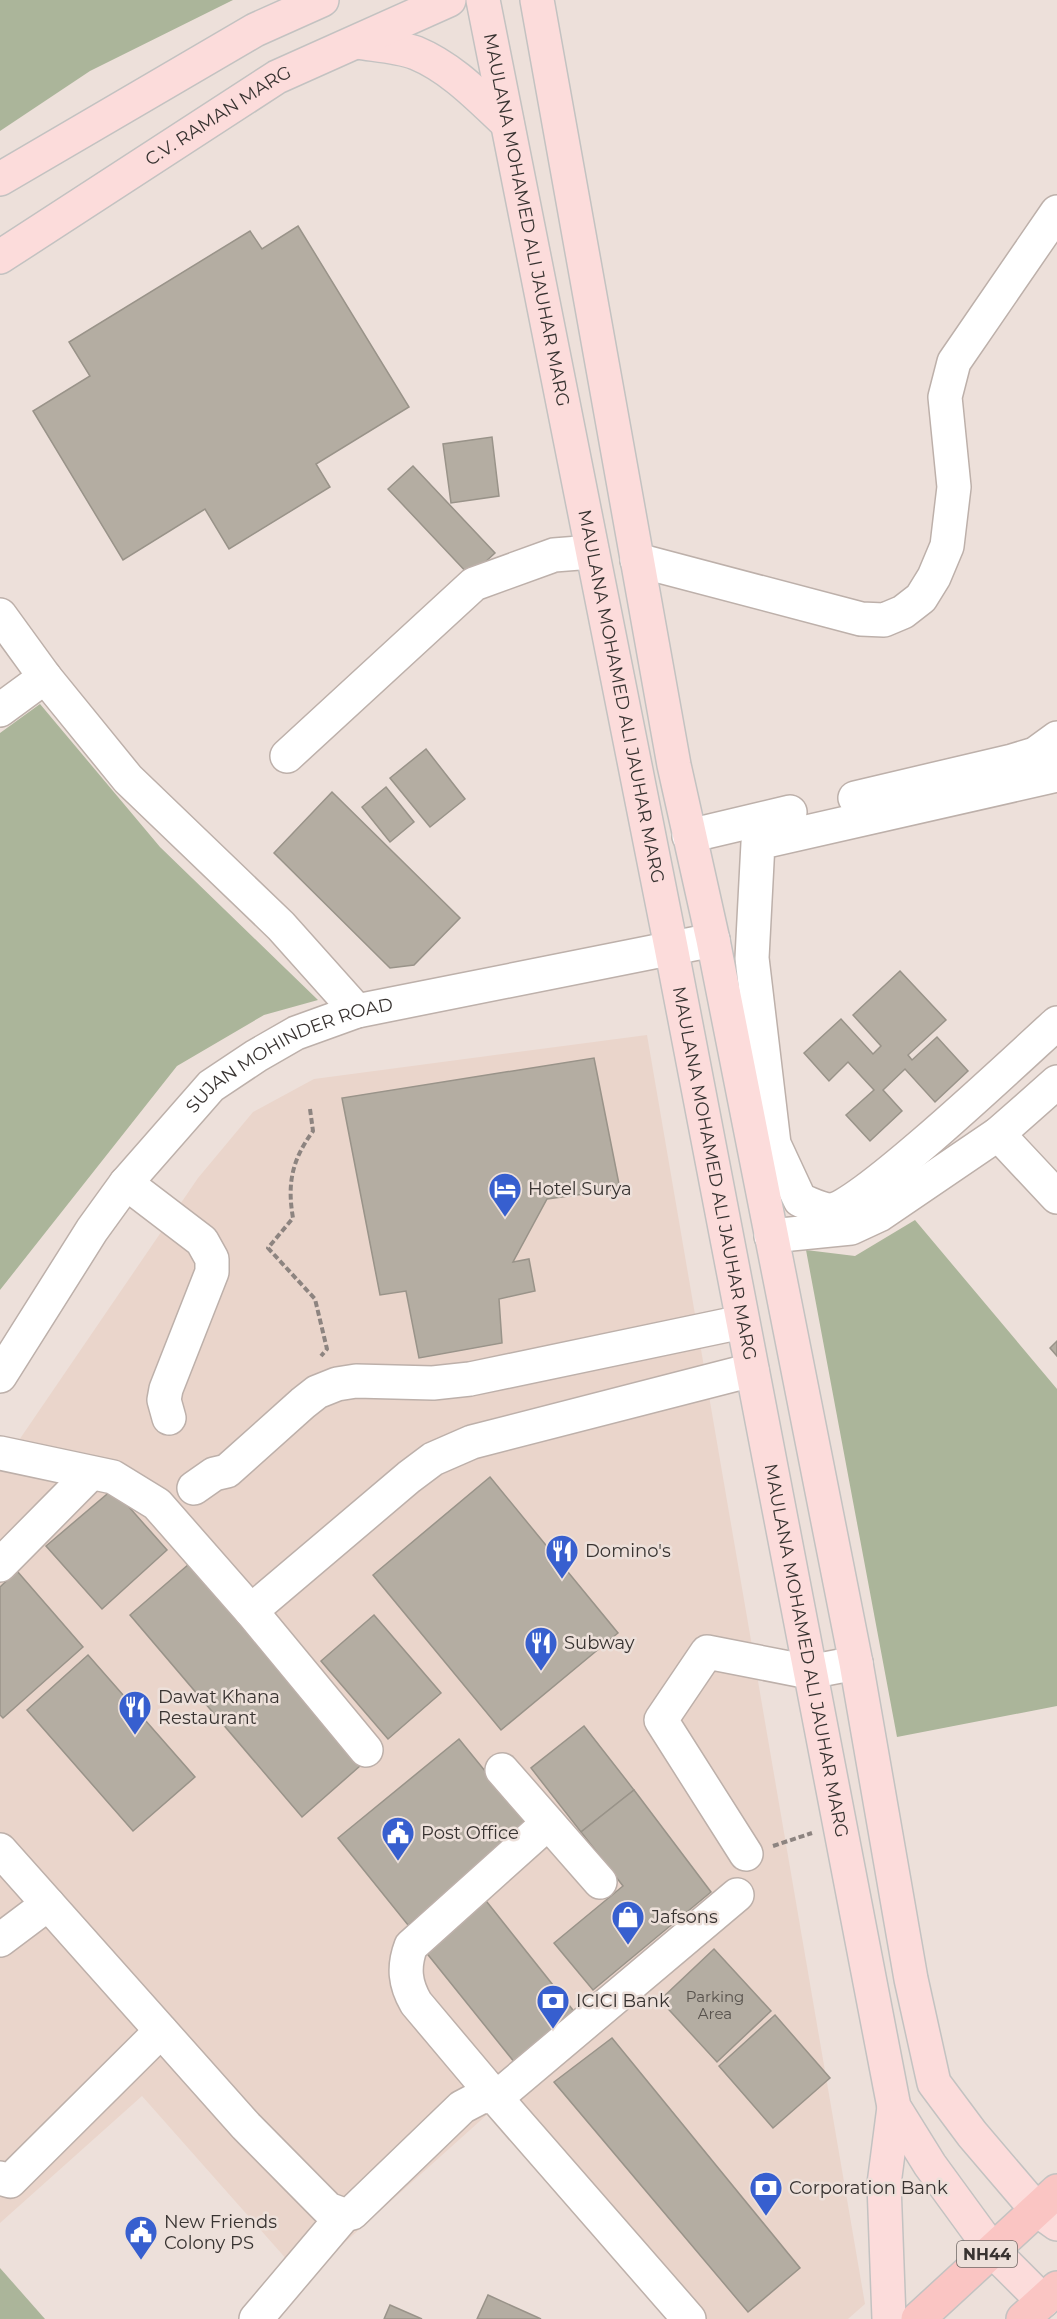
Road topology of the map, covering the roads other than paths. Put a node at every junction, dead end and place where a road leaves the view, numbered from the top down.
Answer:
1 (322, 0) edge
2 (449, 0) edge
3 (483, 0) edge
4 (537, 0) edge
5 (357, 42) junction
6 (507, 123) junction
7 (0, 179) edge
8 (1057, 212) edge
9 (0, 257) edge
10 (592, 552) junction
11 (637, 560) junction
12 (0, 615) edge
13 (45, 677) junction
14 (0, 710) edge
15 (1057, 738) edge
16 (287, 756) dead end
17 (1057, 772) edge
18 (689, 836) junction
19 (713, 940) junction
20 (671, 947) junction
21 (357, 1011) junction
22 (1057, 1023) edge
23 (1057, 1082) edge
24 (998, 1134) junction
25 (126, 1183) junction
26 (1057, 1197) edge
27 (771, 1236) junction
28 (742, 1322) junction
29 (752, 1370) junction
30 (0, 1376) edge
31 (169, 1418) dead end
32 (0, 1452) edge
33 (91, 1473) junction
34 (194, 1488) dead end
35 (0, 1565) edge
36 (251, 1611) junction
37 (855, 1663) junction
38 (809, 1672) junction
39 (366, 1750) dead end
40 (502, 1770) dead end
41 (548, 1823) junction
42 (0, 1850) edge
43 (746, 1854) dead end
44 (600, 1882) dead end
45 (737, 1894) dead end
46 (48, 1904) junction
47 (0, 1940) edge
48 (161, 2031) junction
49 (496, 2098) junction
50 (894, 2108) junction
51 (0, 2178) edge
52 (1050, 2208) edge
53 (344, 2215) junction
54 (992, 2250) junction
55 (1041, 2303) edge
56 (256, 2319) edge
57 (689, 2319) edge
58 (889, 2319) edge
59 (918, 2319) edge

1 - 7 main road
2 - 5 main road, C.V. RAMAN MARG
3 - 6 main road, MAULANA MOHAMED ALI JAUHAR MARG
4 - 11 main road
5 - 6 main road
5 - 9 main road, C.V. RAMAN MARG
6 - 10 main road, MAULANA MOHAMED ALI JAUHAR MARG
8 - 11 street
10 - 16 street
10 - 20 main road, MAULANA MOHAMED ALI JAUHAR MARG
11 - 18 main road
12 - 13 street
13 - 14 street
13 - 21 street
15 - 18 street
17 - 22 street
18 - 19 main road
19 - 20 street, SUJAN MOHINDER ROAD
19 - 27 main road
20 - 21 street, SUJAN MOHINDER ROAD
20 - 28 main road, MAULANA MOHAMED ALI JAUHAR MARG
21 - 25 street, SUJAN MOHINDER ROAD
23 - 24 street
24 - 26 street
24 - 27 street
25 - 30 street, SUJAN MOHINDER ROAD
25 - 31 street
27 - 37 main road
28 - 29 main road, MAULANA MOHAMED ALI JAUHAR MARG
28 - 34 street
29 - 36 street
29 - 38 main road, MAULANA MOHAMED ALI JAUHAR MARG
32 - 33 street
33 - 35 street
33 - 36 street
36 - 39 street
37 - 38 street
37 - 52 main road
38 - 43 street
38 - 50 main road, MAULANA MOHAMED ALI JAUHAR MARG
40 - 41 street
41 - 44 street
41 - 49 street
42 - 46 street
45 - 49 street
46 - 47 street
46 - 48 street
48 - 51 street
48 - 53 street
49 - 53 street
49 - 57 street
50 - 54 main road, MAULANA MOHAMED ALI JAUHAR MARG
50 - 58 main road
52 - 54 highway, NH44
53 - 56 street
54 - 55 main road, MAULANA MOHAMED ALI JAUHAR MARG
54 - 59 highway, NH44

